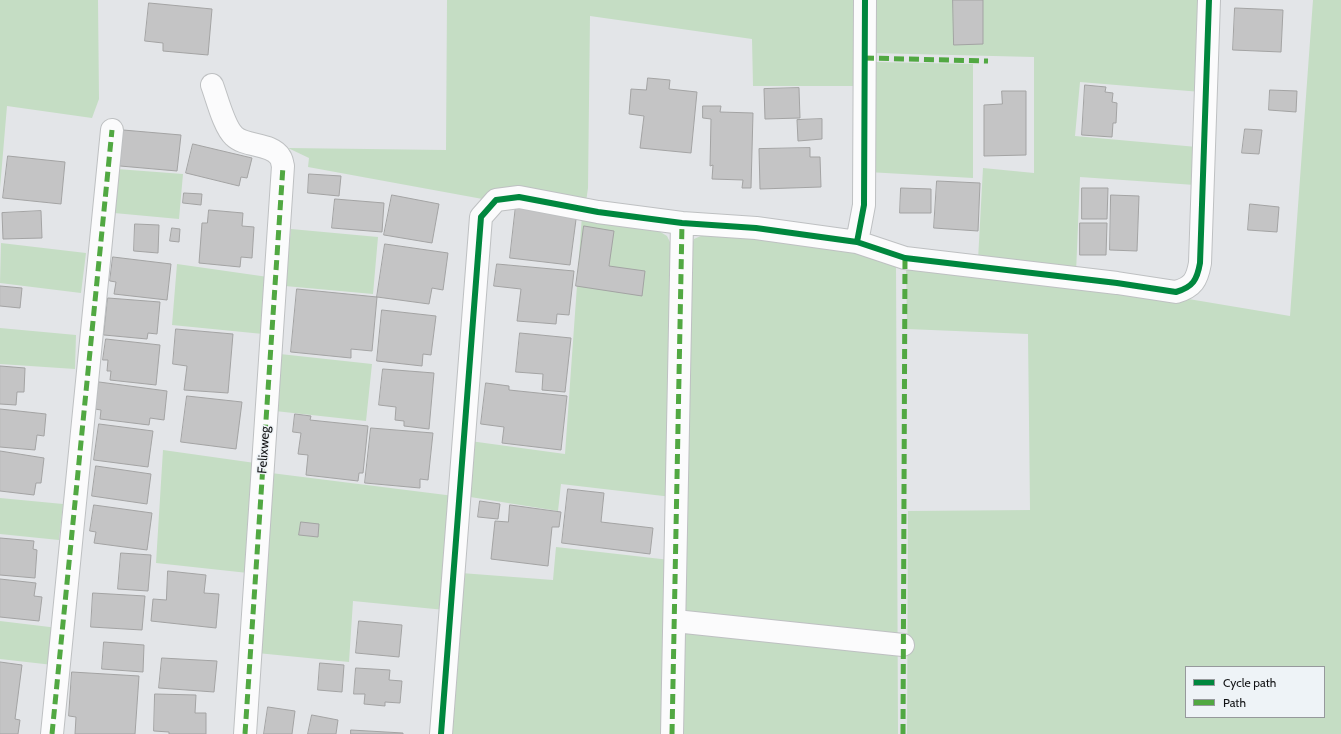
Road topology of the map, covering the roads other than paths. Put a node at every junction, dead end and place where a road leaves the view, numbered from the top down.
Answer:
1 (864, 0) edge
2 (1209, 0) edge
3 (212, 85) dead end
4 (112, 130) dead end
5 (682, 223) junction
6 (857, 242) junction
7 (675, 621) junction
8 (903, 645) dead end
9 (52, 734) edge
10 (245, 734) edge
11 (441, 734) edge
12 (672, 734) edge

1 - 6 street
2 - 6 street
3 - 10 street, Felixweg
4 - 9 street
5 - 6 street
5 - 7 street
5 - 11 street
7 - 8 street
7 - 12 street

